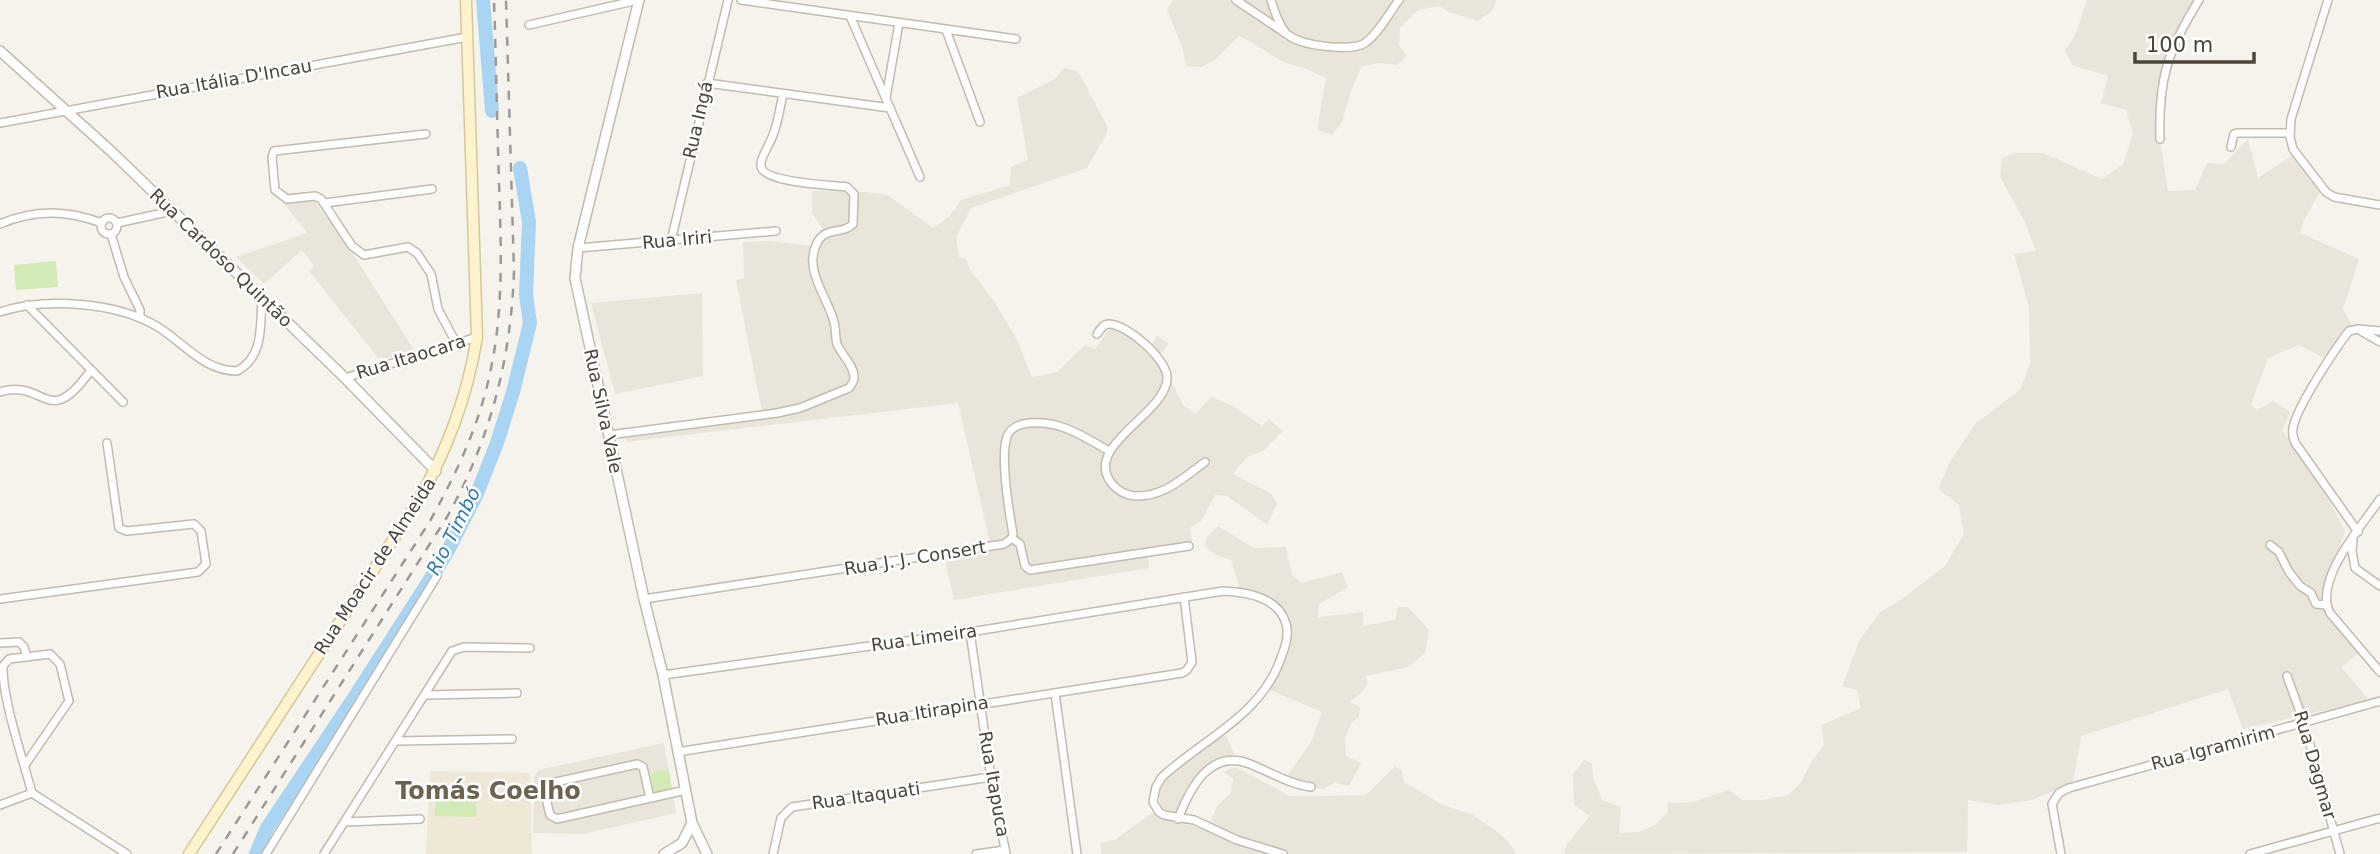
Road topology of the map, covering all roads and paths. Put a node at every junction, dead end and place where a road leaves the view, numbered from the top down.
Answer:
1 (466, 0) edge
2 (638, 0) edge
3 (728, 0) edge
4 (741, 0) edge
5 (1236, 0) edge
6 (1271, 0) edge
7 (1399, 0) edge
8 (2199, 0) edge
9 (2328, 0) edge
10 (850, 16) junction
11 (899, 23) junction
12 (528, 25) dead end
13 (946, 30) junction
14 (1287, 34) junction
15 (467, 37) junction
16 (1016, 39) dead end
17 (0, 51) edge
18 (707, 83) junction
19 (783, 94) junction
20 (886, 99) junction
21 (890, 108) junction
22 (66, 109) junction
23 (980, 122) dead end
24 (0, 123) edge
25 (426, 134) dead end
26 (2290, 134) junction
27 (2160, 139) dead end
28 (2231, 147) dead end
29 (920, 177) dead end
30 (432, 189) dead end
31 (2380, 196) edge
32 (325, 204) junction
33 (2378, 205) edge
34 (173, 211) junction
35 (102, 223) junction
36 (117, 223) junction
37 (0, 224) edge
38 (776, 231) dead end
39 (111, 234) junction
40 (671, 241) junction
41 (579, 248) junction
42 (262, 299) junction
43 (27, 305) junction
44 (0, 312) edge
45 (140, 318) junction
46 (2358, 329) junction
47 (2380, 331) edge
48 (1097, 334) dead end
49 (477, 337) junction
50 (2380, 342) edge
51 (456, 343) junction
52 (91, 370) junction
53 (345, 377) junction
54 (0, 392) edge
55 (123, 402) dead end
56 (609, 435) junction
57 (107, 443) dead end
58 (1109, 451) junction
59 (1205, 462) dead end
60 (436, 471) junction
61 (2380, 499) edge
62 (2356, 536) junction
63 (1012, 538) junction
64 (2270, 545) dead end
65 (1189, 546) dead end
66 (438, 576) dead end
67 (2380, 586) edge
68 (1184, 597) junction
69 (0, 598) edge
70 (644, 599) junction
71 (2326, 606) junction
72 (970, 632) junction
73 (0, 643) edge
74 (530, 648) dead end
75 (27, 657) junction
76 (2380, 672) edge
77 (663, 675) junction
78 (2287, 677) dead end
79 (517, 693) dead end
80 (1055, 693) junction
81 (426, 695) junction
82 (4, 700) edge
83 (2380, 701) edge
84 (981, 703) junction
85 (2304, 723) junction
86 (512, 739) dead end
87 (396, 741) junction
88 (677, 752) junction
89 (25, 765) junction
90 (992, 777) junction
91 (1311, 787) dead end
92 (685, 790) junction
93 (32, 793) junction
94 (650, 798) junction
95 (0, 805) edge
96 (421, 818) dead end
97 (2380, 818) edge
98 (1178, 819) junction
99 (345, 822) junction
100 (692, 823) junction
101 (2334, 832) junction
102 (1005, 852) edge
103 (127, 854) edge
104 (189, 854) edge
105 (266, 854) edge
106 (324, 854) edge
107 (664, 854) edge
108 (707, 854) edge
109 (773, 854) edge
110 (976, 854) edge
111 (1077, 854) edge
112 (1283, 854) edge
113 (2060, 854) edge
114 (2250, 854) edge
115 (2340, 854) edge

1 - 15 main road, Rua Moacir de Almeida
2 - 12 street
2 - 41 street, Rua Silva Vale
3 - 18 street, Rua Ingá
4 - 10 street
5 - 14 street
6 - 14 street
7 - 14 street
8 - 27 street
9 - 26 street
10 - 11 street
10 - 20 street
11 - 13 street
11 - 20 street
13 - 16 street
13 - 23 street
15 - 22 street, Rua Itália D'Incau
15 - 49 main road, Rua Moacir de Almeida
17 - 22 street, Rua Cardoso Quintão
18 - 19 street
18 - 40 street, Rua Ingá
19 - 21 street
19 - 56 street
20 - 21 street
21 - 29 street
22 - 24 street, Rua Itália D'Incau
22 - 34 street, Rua Cardoso Quintão
25 - 32 street
26 - 28 street
26 - 33 street
30 - 32 street
31 - 33 street
32 - 51 street
34 - 36 street
34 - 42 street, Rua Cardoso Quintão
35 - 36 street
35 - 37 street
35 - 39 street
36 - 39 street
38 - 40 street, Rua Iriri
39 - 45 street
40 - 41 street, Rua Iriri
41 - 56 street, Rua Silva Vale
42 - 45 street
42 - 53 street, Rua Cardoso Quintão
43 - 44 street
43 - 45 street
43 - 52 street
46 - 47 street
46 - 50 street
46 - 62 street
48 - 58 street
49 - 51 street, Rua Itaocara
49 - 60 main road, Rua Moacir de Almeida
51 - 53 street, Rua Itaocara
52 - 54 street
52 - 55 street
53 - 60 street, Rua Cardoso Quintão
56 - 70 street, Rua Silva Vale
57 - 69 street
58 - 59 street
58 - 63 street
60 - 104 main road, Rua Moacir de Almeida
61 - 62 street
62 - 67 street
62 - 71 street
63 - 65 street
63 - 70 street, Rua J. J. Consert
64 - 71 street
66 - 105 street
68 - 72 street, Rua Limeira
68 - 80 street, Rua Itirapina
68 - 98 street, Rua Limeira
70 - 77 street, Rua Silva Vale
71 - 76 street
72 - 77 street, Rua Limeira
72 - 84 street, Rua Itapuca
73 - 75 street
74 - 81 street
75 - 82 street
75 - 89 street
77 - 88 street, Rua Silva Vale
78 - 85 street, Rua Dagmar
79 - 81 street
80 - 84 street, Rua Itirapina
80 - 111 street
81 - 87 street
82 - 89 street
83 - 85 street, Rua Igramirim
84 - 88 street, Rua Itirapina
84 - 90 street, Rua Itapuca
85 - 101 street, Rua Dagmar
85 - 113 street, Rua Igramirim
86 - 87 street
87 - 99 street
88 - 92 street, Rua Silva Vale
89 - 93 street
90 - 102 street, Rua Itapuca
90 - 109 street, Rua Itaquati
91 - 98 street
92 - 94 street
92 - 100 street, Rua Silva Vale
93 - 95 street
93 - 103 street
94 - 94 street
96 - 99 street
97 - 101 street
98 - 112 street
99 - 106 street
100 - 107 street
100 - 108 street, Rua Silva Vale
101 - 114 street
101 - 115 street, Rua Dagmar
102 - 110 street

